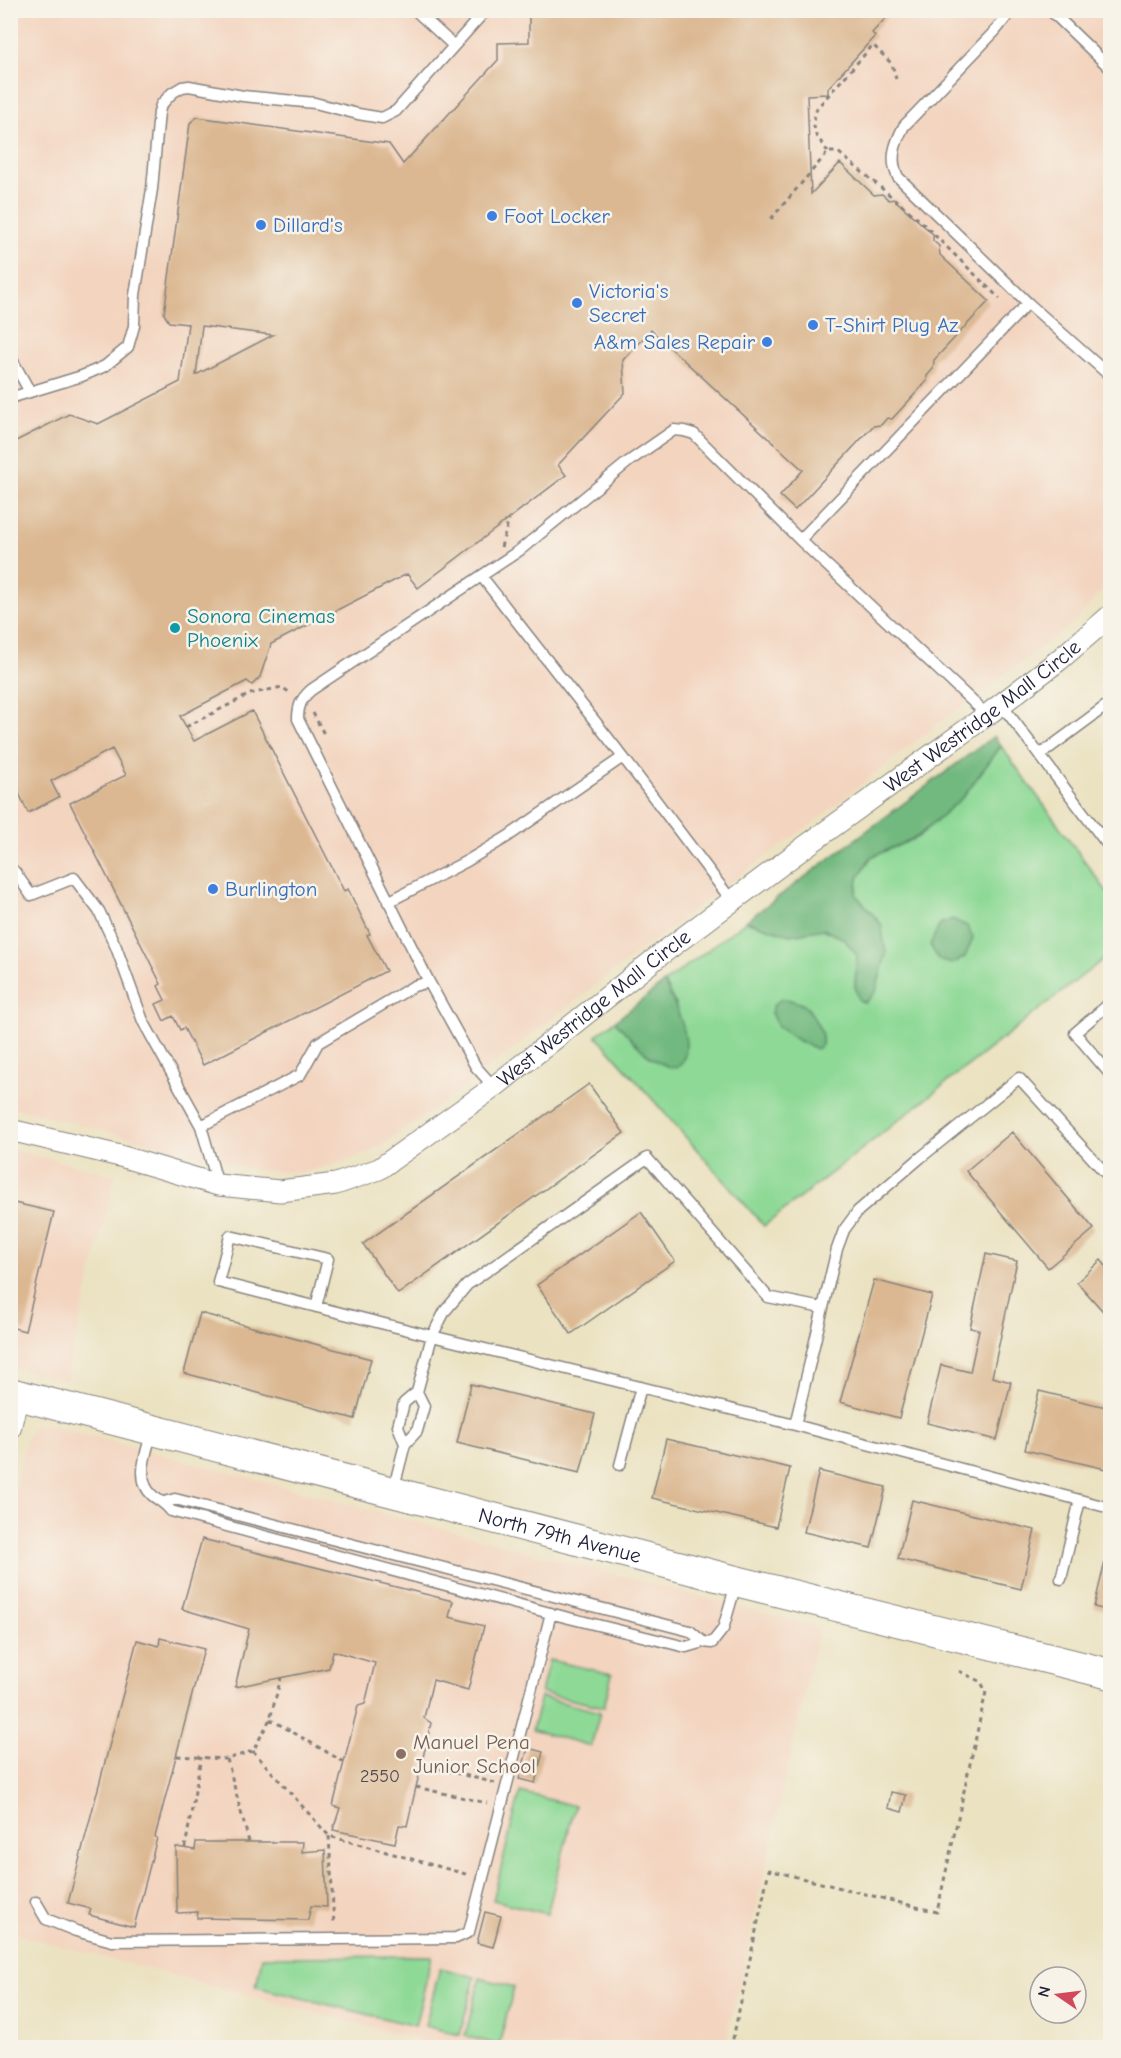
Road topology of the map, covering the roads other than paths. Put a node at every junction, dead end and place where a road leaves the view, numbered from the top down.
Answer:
1 (415, 10) edge
2 (486, 10) edge
3 (1012, 10) edge
4 (1050, 10) edge
5 (453, 45) junction
6 (1110, 68) edge
7 (1029, 303) junction
8 (10, 356) edge
9 (1110, 376) edge
10 (30, 392) junction
11 (10, 398) edge
12 (800, 540) junction
13 (482, 577) junction
14 (1110, 616) edge
15 (1110, 703) edge
16 (994, 709) junction
17 (1041, 754) junction
18 (623, 757) junction
19 (1110, 848) edge
20 (10, 872) edge
21 (732, 901) junction
22 (388, 902) junction
23 (429, 982) junction
24 (1110, 1003) edge
25 (1110, 1074) edge
26 (494, 1088) junction
27 (201, 1126) junction
28 (10, 1130) edge
29 (1110, 1178) edge
30 (218, 1185) junction
31 (316, 1307) junction
32 (822, 1308) junction
33 (432, 1336) junction
34 (641, 1388) junction
35 (417, 1392) junction
36 (14, 1394) edge
37 (795, 1425) junction
38 (10, 1429) edge
39 (153, 1429) junction
40 (405, 1444) junction
41 (620, 1465) dead end
42 (393, 1491) junction
43 (1080, 1500) junction
44 (164, 1502) junction
45 (1110, 1508) edge
46 (1061, 1579) dead end
47 (736, 1581) junction
48 (551, 1613) junction
49 (702, 1642) junction
50 (1110, 1674) edge
51 (36, 1902) dead end

1 - 5 lane
2 - 5 lane
3 - 7 lane
4 - 6 lane
5 - 10 lane
7 - 9 lane
7 - 12 lane
8 - 10 lane
10 - 11 lane
12 - 13 lane
12 - 16 lane
13 - 18 lane
13 - 22 lane
14 - 16 street, West Westridge Mall Circle
15 - 17 lane
16 - 17 lane
16 - 21 street, West Westridge Mall Circle
17 - 19 lane
18 - 21 lane
18 - 22 lane
20 - 27 lane
21 - 26 street, West Westridge Mall Circle
22 - 23 lane
23 - 26 lane
23 - 27 lane
24 - 25 lane
26 - 30 street, West Westridge Mall Circle
27 - 30 lane
28 - 30 street, West Westridge Mall Circle
29 - 32 lane
31 - 31 lane
31 - 33 lane
32 - 33 lane
32 - 37 lane
33 - 34 lane
33 - 35 lane
34 - 37 lane
34 - 41 lane
35 - 40 lane
35 - 40 lane
36 - 38 street
36 - 39 street, North 79th Avenue
37 - 43 lane
39 - 42 street, North 79th Avenue
39 - 44 lane
40 - 42 lane
42 - 47 street, North 79th Avenue
43 - 45 lane
43 - 46 lane
44 - 48 lane
44 - 49 lane
47 - 49 lane
47 - 50 street, North 79th Avenue
48 - 49 lane
48 - 51 lane

